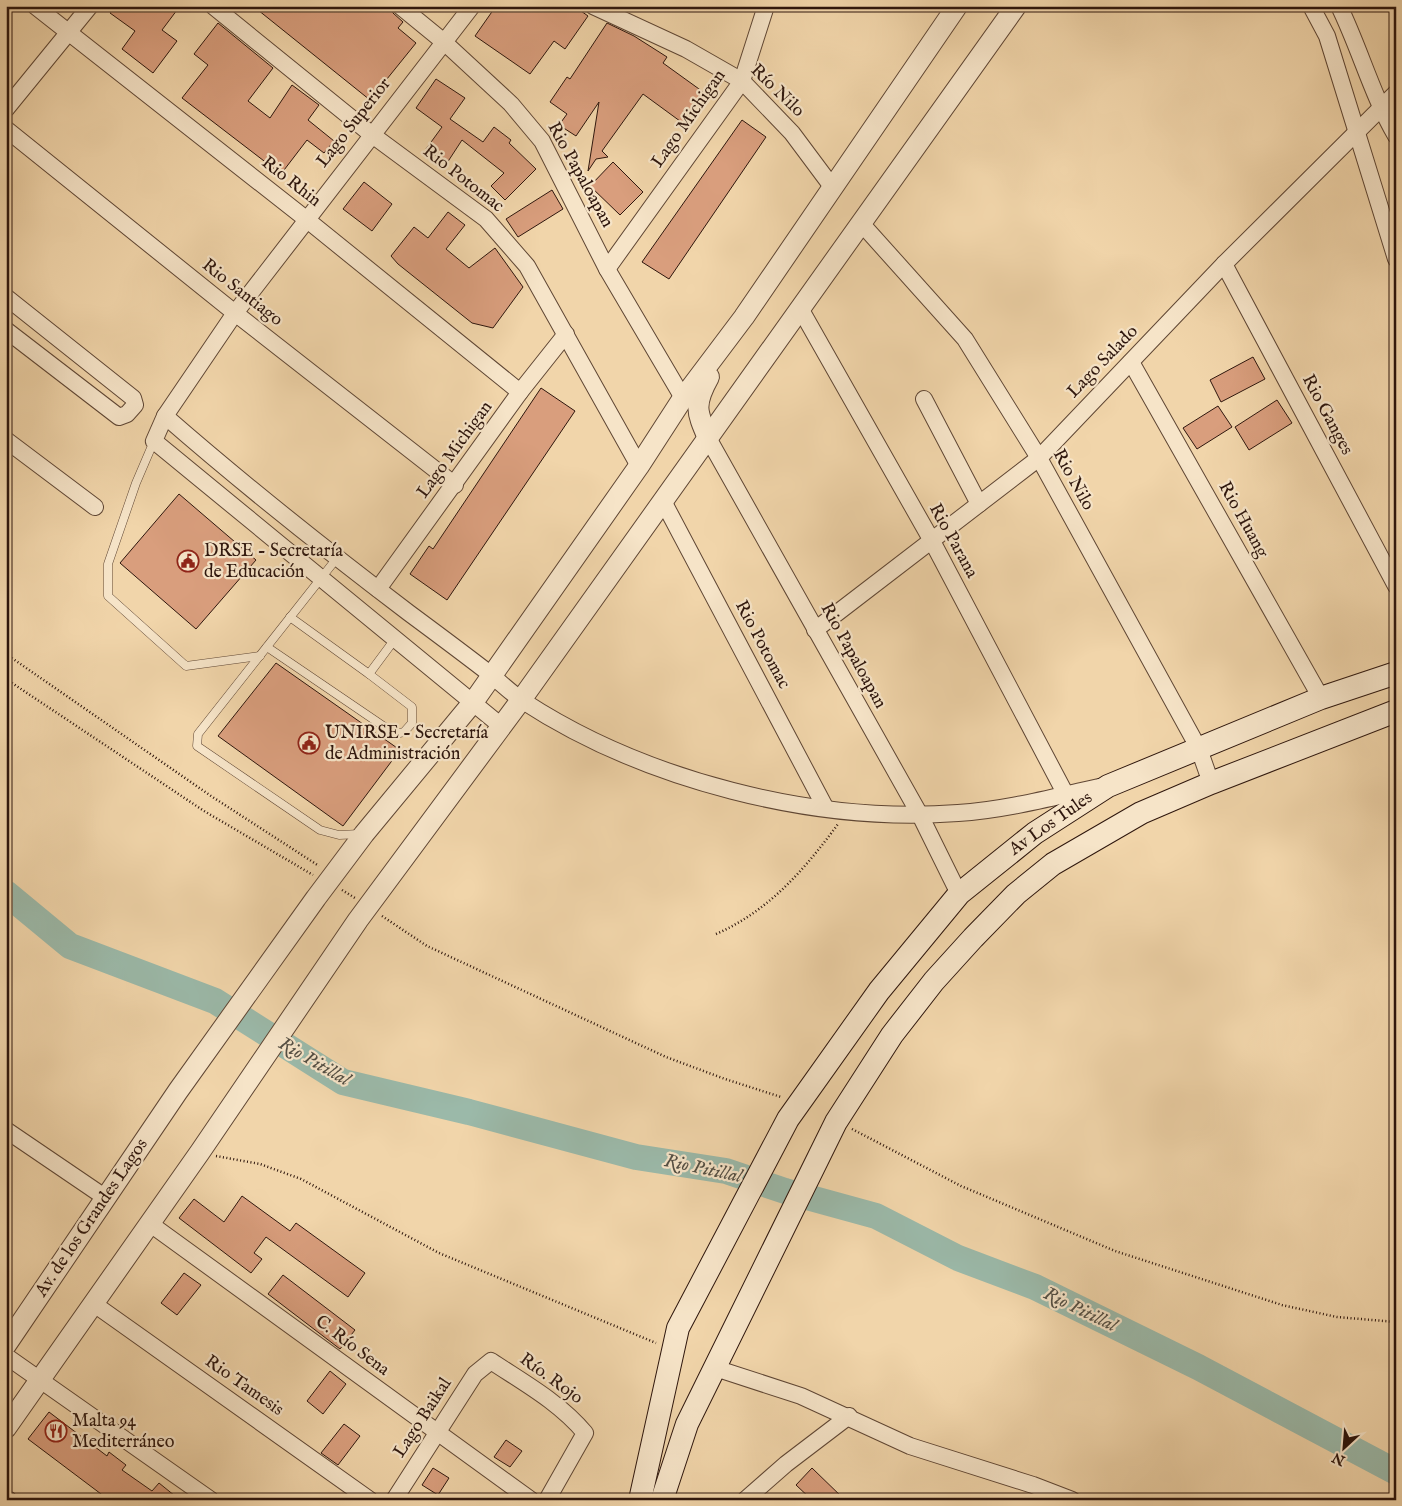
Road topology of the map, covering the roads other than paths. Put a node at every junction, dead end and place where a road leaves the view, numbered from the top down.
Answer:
1 (35, 6) edge
2 (90, 6) edge
3 (213, 6) edge
4 (400, 6) edge
5 (472, 6) edge
6 (593, 6) edge
7 (766, 6) edge
8 (957, 6) edge
9 (1016, 6) edge
10 (1311, 6) edge
11 (1339, 6) edge
12 (618, 11) edge
13 (68, 32) junction
14 (444, 42) junction
15 (742, 81) junction
16 (1396, 93) edge
17 (6, 109) edge
18 (1380, 109) junction
19 (6, 129) edge
20 (1357, 131) junction
21 (371, 134) junction
22 (1396, 136) edge
23 (833, 188) junction
24 (306, 218) junction
25 (860, 223) junction
26 (1396, 259) edge
27 (1224, 264) junction
28 (607, 269) junction
29 (6, 297) edge
30 (801, 310) junction
31 (234, 313) junction
32 (744, 317) junction
33 (6, 330) edge
34 (566, 334) junction
35 (1131, 362) junction
36 (520, 392) junction
37 (683, 398) junction
38 (924, 399) dead end
39 (165, 416) junction
40 (708, 438) junction
41 (6, 440) edge
42 (154, 441) junction
43 (1039, 458) junction
44 (638, 466) junction
45 (237, 479) junction
46 (455, 485) junction
47 (222, 497) junction
48 (664, 501) junction
49 (980, 504) junction
50 (94, 507) dead end
51 (932, 542) junction
52 (337, 558) junction
53 (320, 579) junction
54 (1396, 586) edge
55 (378, 589) junction
56 (290, 617) junction
57 (815, 630) junction
58 (395, 639) junction
59 (267, 647) junction
60 (260, 656) junction
61 (1396, 673) edge
62 (369, 674) junction
63 (492, 675) junction
64 (1321, 698) junction
65 (521, 700) junction
66 (474, 701) junction
67 (1396, 711) edge
68 (500, 725) junction
69 (1199, 749) junction
70 (1211, 783) junction
71 (1108, 786) junction
72 (1066, 794) junction
73 (825, 808) junction
74 (920, 815) junction
75 (364, 834) junction
76 (959, 894) junction
77 (6, 1130) edge
78 (106, 1198) junction
79 (149, 1223) junction
80 (94, 1304) junction
81 (6, 1345) edge
82 (6, 1356) edge
83 (719, 1359) junction
84 (491, 1361) joint
85 (40, 1380) junction
86 (849, 1416) junction
87 (6, 1428) edge
88 (437, 1434) junction
89 (211, 1500) edge
90 (370, 1500) edge
91 (394, 1500) edge
92 (532, 1500) edge
93 (547, 1500) edge
94 (640, 1500) edge
95 (662, 1500) edge
96 (746, 1500) edge
97 (1072, 1500) edge

1 - 13 street, Rio Rhin
2 - 13 street
3 - 21 street, Rio Potomac
4 - 14 street, Rio Papaloapan
5 - 14 street, Lago Superior
6 - 12 street, Río Nilo
7 - 15 street, Lago Michigan
8 - 23 street
9 - 25 street
10 - 20 street
11 - 18 street
12 - 15 street, Río Nilo
13 - 17 street
13 - 24 street, Rio Rhin
14 - 21 street, Lago Superior
14 - 28 street, Rio Papaloapan
15 - 23 street, Río Nilo
15 - 28 street, Lago Michigan
16 - 18 street, Lago Salado
18 - 20 street, Lago Salado
18 - 22 street
19 - 31 street, Rio Santiago
20 - 26 street
20 - 27 street, Lago Salado
21 - 24 street, Lago Superior
21 - 34 street, Rio Potomac
23 - 32 street
24 - 31 street, Lago Superior
24 - 36 street, Rio Rhin
25 - 30 street
25 - 43 street, Rio Nilo
27 - 35 street, Lago Salado
27 - 54 street, Rio Ganges
28 - 37 street, Rio Papaloapan
29 - 33 street
30 - 40 street
30 - 51 street, Rio Parana
31 - 39 street, Lago Superior
31 - 46 street, Rio Santiago
32 - 37 street, Av. de los Grandes Lagos
32 - 40 street
34 - 36 street, Lago Michigan
34 - 44 street, Rio Potomac
35 - 43 street, Lago Salado
35 - 64 street, Rio Huang
36 - 46 street, Lago Michigan
37 - 44 street, Av. de los Grandes Lagos
38 - 49 street
39 - 42 street, Lago Superior
39 - 45 street
40 - 48 street
40 - 57 street, Rio Papaloapan
41 - 50 street
42 - 47 street
42 - 60 lane
43 - 49 street, Lago Salado
43 - 69 street, Rio Nilo
44 - 63 street, Av. de los Grandes Lagos
45 - 47 street
45 - 52 street
46 - 55 street, Lago Michigan
47 - 53 street
48 - 65 street
48 - 73 street, Rio Potomac
49 - 51 street, Lago Salado
51 - 57 street, Lago Salado
51 - 72 street, Rio Parana
52 - 53 lane
52 - 55 street
53 - 56 lane
53 - 58 street
55 - 63 street
56 - 59 lane
56 - 62 lane
57 - 74 street, Rio Papaloapan
58 - 62 lane
58 - 66 street
59 - 60 lane
59 - 62 lane
60 - 75 lane
61 - 64 main road, Av Los Tules
63 - 65 street
63 - 66 street, Av. de los Grandes Lagos
64 - 69 main road, Av Los Tules
65 - 68 street
65 - 73 street
66 - 68 street
66 - 75 street, Av. de los Grandes Lagos
67 - 70 main road, Av Los Tules
68 - 79 street
69 - 70 street, Rio Nilo
69 - 71 main road, Av Los Tules
70 - 83 main road, Av Los Tules
71 - 72 street
71 - 76 main road, Av Los Tules
72 - 74 street
73 - 74 street
74 - 76 street, Rio Papaloapan
75 - 78 street, Av. de los Grandes Lagos
76 - 94 main road, Av Los Tules
77 - 78 street
78 - 81 street, Av. de los Grandes Lagos
79 - 80 street
79 - 88 street, C. Río Sena
80 - 85 street
80 - 90 street, Rio Tamesis
82 - 85 street
83 - 86 street
83 - 95 main road, Av Los Tules
84 - 88 street, Lago Baikal
84 - 93 street, Río. Rojo
85 - 87 street
85 - 89 street
86 - 96 street
86 - 97 street
88 - 91 street, Lago Baikal
88 - 92 street, C. Río Sena

